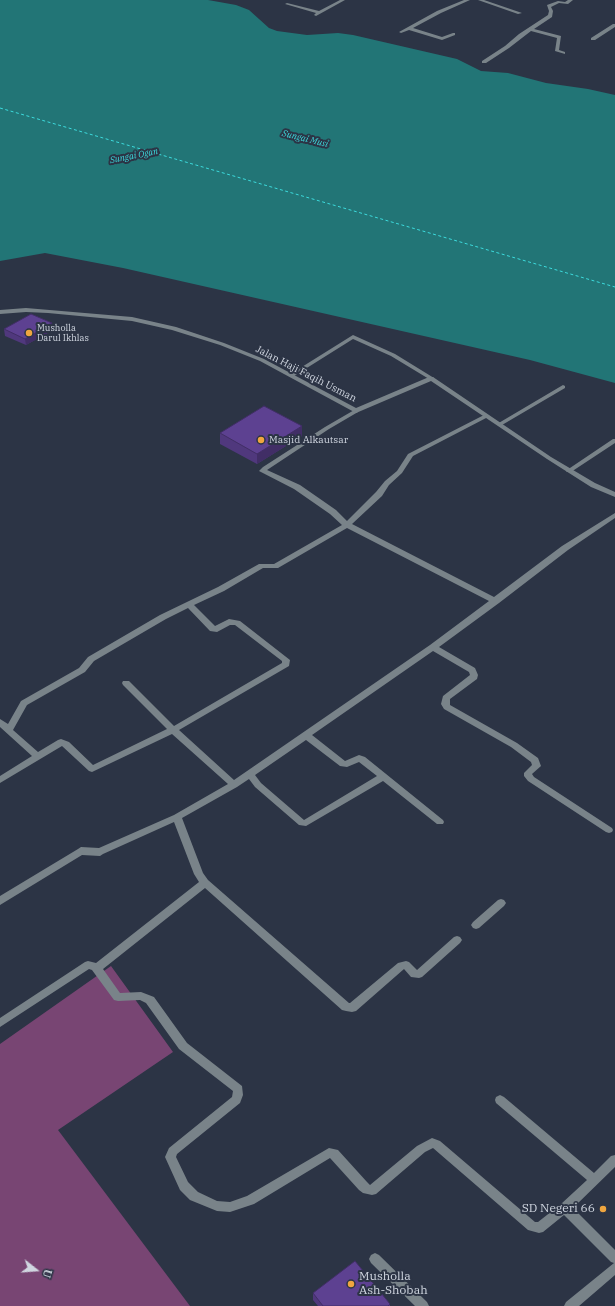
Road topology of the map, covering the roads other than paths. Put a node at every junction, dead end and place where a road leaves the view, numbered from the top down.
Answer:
1 (343, 0) edge
2 (468, 0) edge
3 (480, 0) edge
4 (571, 0) edge
5 (287, 4) dead end
6 (320, 12) junction
7 (520, 13) dead end
8 (315, 15) dead end
9 (615, 25) edge
10 (409, 28) junction
11 (530, 29) junction
12 (400, 32) dead end
13 (453, 34) dead end
14 (593, 39) dead end
15 (563, 53) dead end
16 (484, 62) dead end
17 (0, 312) edge
18 (292, 375) junction
19 (431, 378) junction
20 (562, 387) dead end
21 (356, 411) junction
22 (486, 416) junction
23 (500, 424) junction
24 (613, 441) dead end
25 (569, 471) junction
26 (615, 495) edge
27 (615, 515) edge
28 (347, 525) junction
29 (496, 601) junction
30 (189, 604) junction
31 (433, 647) junction
32 (126, 683) dead end
33 (0, 722) edge
34 (9, 730) junction
35 (176, 732) junction
36 (307, 736) junction
37 (37, 756) junction
38 (250, 775) junction
39 (384, 776) junction
40 (0, 780) edge
41 (234, 786) junction
42 (177, 817) junction
43 (440, 822) dead end
44 (609, 830) dead end
45 (205, 883) junction
46 (0, 901) edge
47 (501, 903) dead end
48 (476, 925) dead end
49 (458, 940) dead end
50 (96, 969) junction
51 (0, 1023) edge
52 (500, 1100) dead end
53 (615, 1160) edge
54 (595, 1180) junction
55 (565, 1208) junction
56 (615, 1258) edge
57 (375, 1259) dead end
58 (615, 1268) edge
59 (423, 1306) edge
60 (570, 1306) edge

1 - 6 street
2 - 10 street
3 - 7 street
4 - 11 street
5 - 6 street
6 - 8 street
9 - 14 street
10 - 12 street
10 - 13 street
11 - 15 street
11 - 16 street
17 - 18 street, Jalan Haji Faqih Usman
18 - 19 street
18 - 21 street, Jalan Haji Faqih Usman
19 - 21 street, Jalan Haji Faqih Usman
19 - 22 street
20 - 23 street
21 - 28 street
22 - 23 street
22 - 28 street
23 - 25 street
24 - 25 street
25 - 26 street
27 - 29 street
28 - 29 street
28 - 30 street
29 - 31 street
30 - 34 street
30 - 35 street
31 - 36 street
31 - 44 street
32 - 35 street
33 - 34 street
34 - 37 street
35 - 37 street
35 - 41 street
36 - 38 street
36 - 39 street
37 - 40 street
38 - 39 street
38 - 41 street
39 - 43 street
41 - 42 street
42 - 45 street
42 - 46 street
45 - 49 street
45 - 50 street
47 - 48 street
50 - 51 street
50 - 55 street
52 - 54 street
53 - 54 street
54 - 55 street
55 - 56 street
57 - 59 street
58 - 60 street

